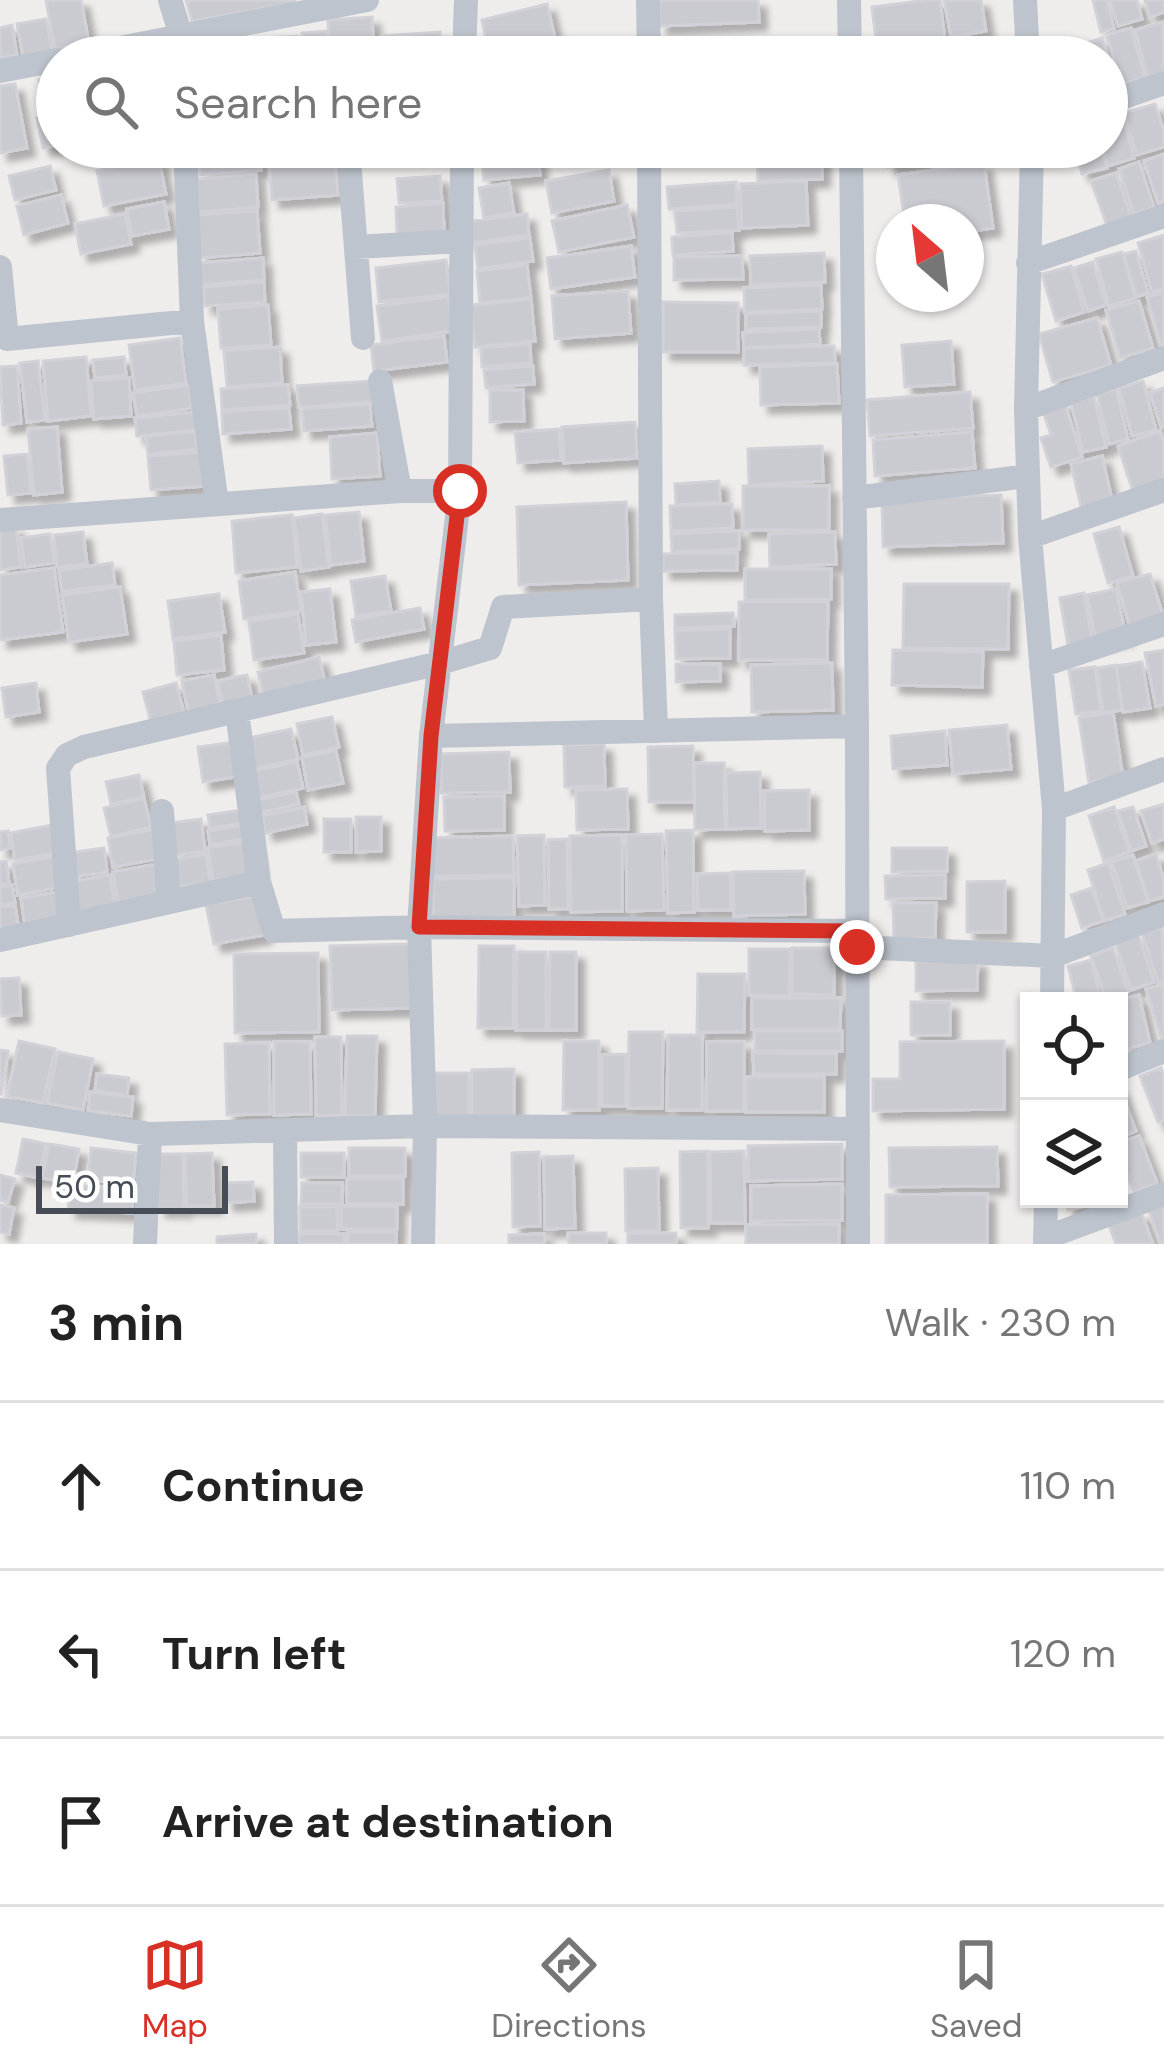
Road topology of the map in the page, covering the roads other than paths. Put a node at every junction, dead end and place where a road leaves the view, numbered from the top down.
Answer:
1 (170, 0) edge
2 (367, 0) edge
3 (466, 0) edge
4 (648, 0) edge
5 (849, 0) edge
6 (1025, 0) edge
7 (179, 36) edge
8 (221, 36) edge
9 (465, 36) edge
10 (649, 36) edge
11 (850, 36) edge
12 (1027, 36) edge
13 (36, 64) edge
14 (0, 71) edge
15 (1164, 83) edge
16 (1128, 96) edge
17 (186, 168) edge
18 (350, 168) edge
19 (462, 168) edge
20 (649, 168) edge
21 (850, 168) edge
22 (1031, 168) edge
23 (1164, 216) edge
24 (460, 241) junction
25 (356, 247) junction
26 (1028, 263) junction
27 (0, 267) edge
28 (192, 321) junction
29 (364, 338) dead end
30 (1164, 358) edge
31 (380, 382) dead end
32 (1026, 409) junction
33 (1028, 476) junction
34 (1164, 490) edge
35 (400, 491) junction
36 (460, 491) junction
37 (854, 498) junction
38 (217, 504) junction
39 (0, 520) edge
40 (1030, 537) junction
41 (651, 599) junction
42 (1164, 624) edge
43 (440, 663) junction
44 (1041, 666) junction
45 (237, 711) junction
46 (857, 726) junction
47 (656, 731) junction
48 (431, 736) junction
49 (1164, 769) edge
50 (1054, 809) junction
51 (162, 811) dead end
52 (259, 882) junction
53 (169, 902) junction
54 (1164, 914) edge
55 (69, 925) junction
56 (419, 927) junction
57 (857, 939) junction
58 (0, 940) edge
59 (1053, 956) junction
60 (1052, 992) edge
61 (1164, 1051) edge
62 (1128, 1065) edge
63 (2, 1114) edge
64 (425, 1126) junction
65 (858, 1129) junction
66 (285, 1130) junction
67 (150, 1134) junction
68 (1164, 1193) edge
69 (1046, 1208) edge
70 (1045, 1241) edge
71 (145, 1244) edge
72 (286, 1244) edge
73 (423, 1244) edge
74 (858, 1244) edge

1 - 7 street
2 - 8 street
3 - 9 street
4 - 10 street
5 - 11 street
6 - 12 street
13 - 14 street
15 - 16 street
17 - 28 street
18 - 25 street
19 - 24 street
20 - 41 street
21 - 37 street
22 - 26 street
23 - 26 street
24 - 25 street
24 - 36 street
25 - 29 street
26 - 32 street
27 - 28 street
28 - 38 street
30 - 32 street
31 - 35 street
32 - 33 street
33 - 37 street
33 - 40 street
34 - 40 street
35 - 36 street
35 - 38 street
36 - 43 street
37 - 46 street
38 - 39 street
40 - 44 street
41 - 43 street
41 - 47 street
42 - 44 street
43 - 45 street
43 - 48 street
44 - 50 street
45 - 52 street
45 - 55 street
46 - 47 street
46 - 57 street
47 - 48 street
48 - 56 street
49 - 50 street
50 - 59 street
51 - 53 street
52 - 53 street
52 - 56 street
53 - 55 street
54 - 59 street
55 - 58 street
56 - 57 street
56 - 64 street
57 - 59 street
57 - 65 street
59 - 60 street
61 - 62 street
63 - 67 street
64 - 65 street
64 - 66 street
64 - 73 street
65 - 74 street
66 - 67 street
66 - 72 street
67 - 71 street
68 - 70 street
69 - 70 street

